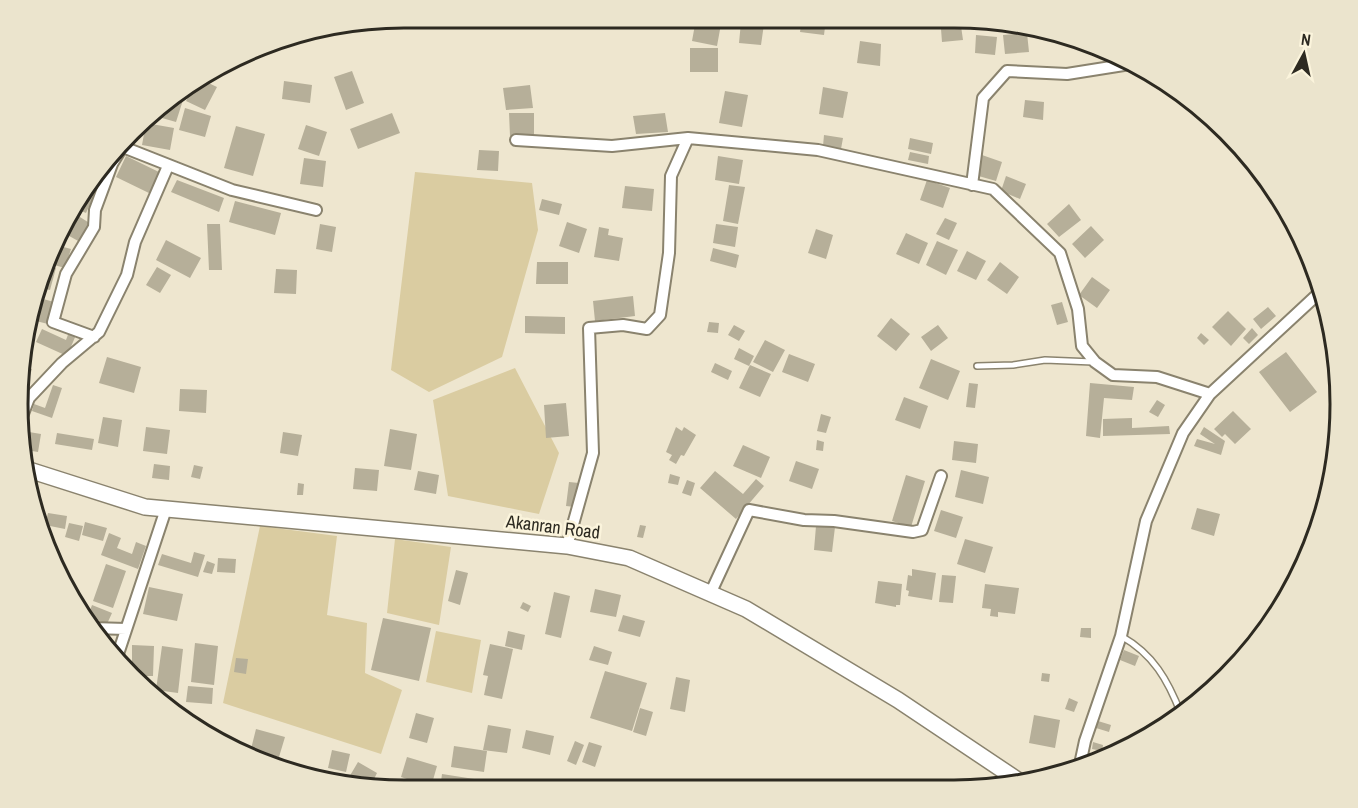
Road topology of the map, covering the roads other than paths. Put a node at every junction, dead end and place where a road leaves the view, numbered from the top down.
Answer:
1 (1118, 66) edge
2 (688, 138) junction
3 (516, 140) dead end
4 (127, 150) edge
5 (168, 166) junction
6 (109, 171) edge
7 (972, 185) junction
8 (316, 210) dead end
9 (1314, 297) edge
10 (94, 337) junction
11 (1095, 362) junction
12 (977, 366) dead end
13 (1210, 394) junction
14 (28, 400) edge
15 (35, 472) edge
16 (941, 476) dead end
17 (166, 509) junction
18 (567, 546) junction
19 (711, 592) junction
20 (103, 628) edge
21 (126, 629) junction
22 (1121, 636) junction
23 (120, 649) edge
24 (1178, 706) edge
25 (1081, 757) edge
26 (1010, 775) edge

1 - 7 street
2 - 3 street
2 - 7 street
2 - 18 street
4 - 5 street
5 - 8 street
5 - 10 street
6 - 10 street
7 - 11 street
9 - 13 street
10 - 14 street
11 - 12 lane
11 - 13 street
13 - 22 street
15 - 17 main road, Akanran Road
16 - 19 street
17 - 18 main road, Akanran Road
17 - 21 street
18 - 19 main road, Akanran Road
19 - 26 main road, Akanran Road
20 - 21 street
21 - 23 street
22 - 24 lane
22 - 25 street

